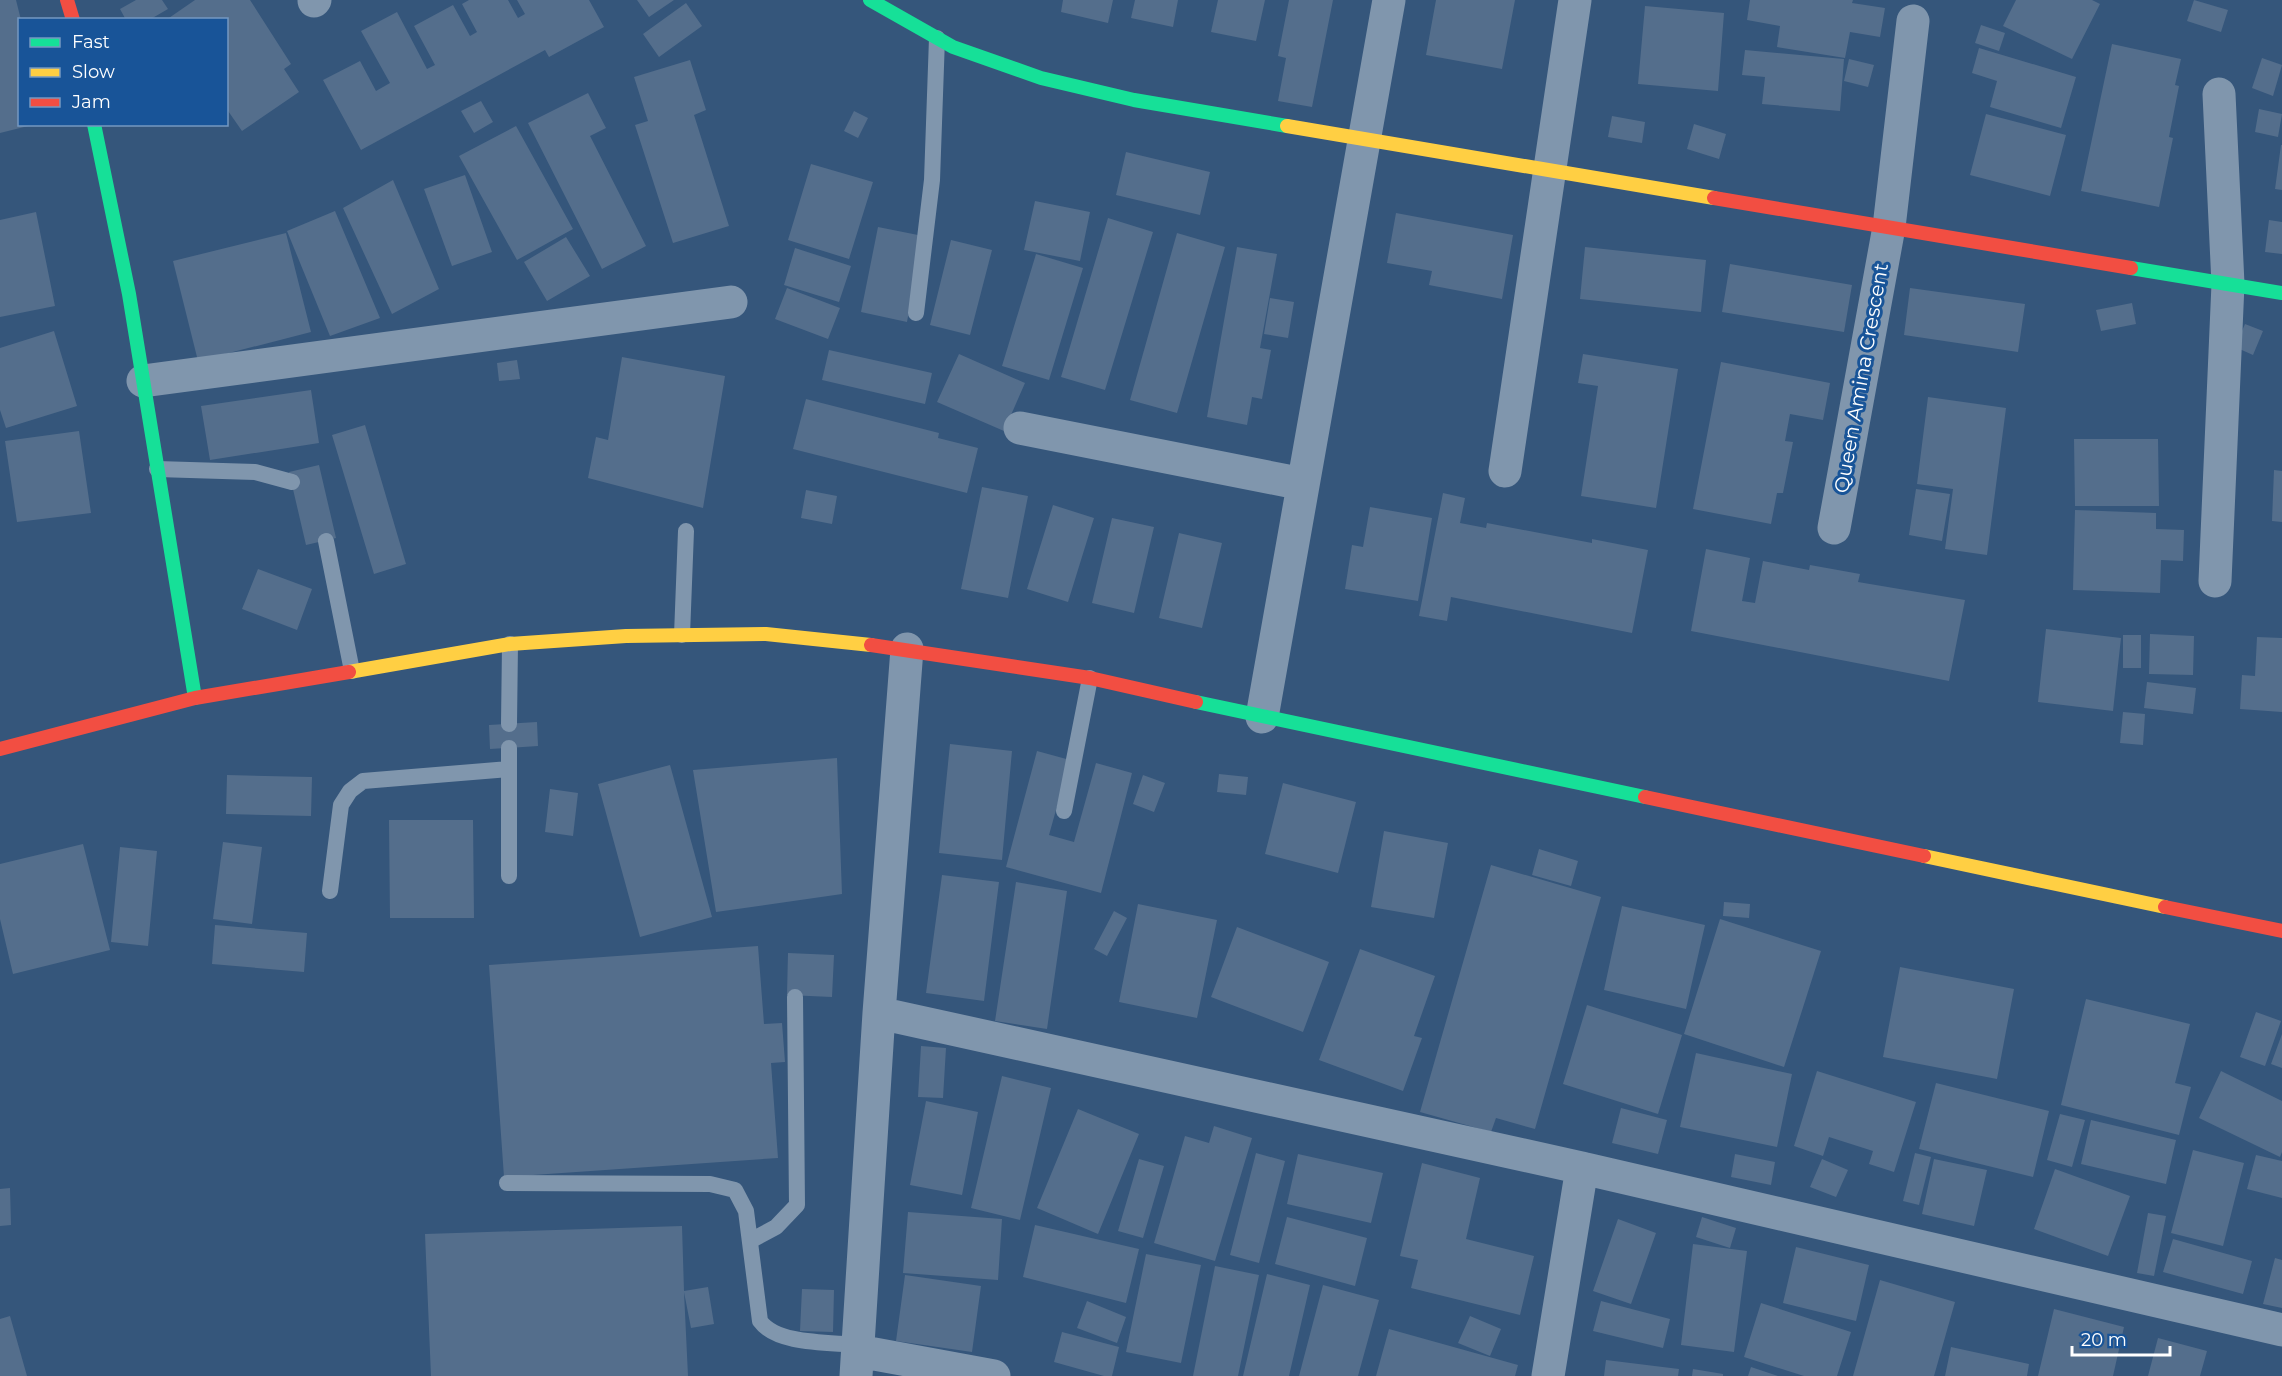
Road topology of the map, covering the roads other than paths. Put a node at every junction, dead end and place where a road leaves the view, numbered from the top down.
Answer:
1 (67, 0) edge
2 (870, 0) edge
3 (1389, 0) edge
4 (1575, 0) edge
5 (72, 18) edge
6 (1913, 21) dead end
7 (937, 38) junction
8 (2219, 94) dead end
9 (94, 126) edge
10 (1364, 138) junction
11 (1550, 170) junction
12 (1889, 227) junction
13 (2228, 284) junction
14 (2282, 293) edge
15 (731, 302) dead end
16 (916, 313) dead end
17 (143, 381) junction
18 (1020, 428) dead end
19 (157, 469) junction
20 (1505, 471) dead end
21 (292, 482) dead end
22 (1303, 484) junction
23 (1834, 528) dead end
24 (687, 531) dead end
25 (326, 541) dead end
26 (2215, 581) dead end
27 (682, 635) junction
28 (510, 644) junction
29 (907, 649) junction
30 (352, 671) junction
31 (1090, 678) junction
32 (195, 698) junction
33 (1262, 717) junction
34 (509, 724) dead end
35 (0, 748) edge
36 (509, 748) dead end
37 (509, 770) junction
38 (1064, 811) dead end
39 (509, 876) dead end
40 (330, 891) dead end
41 (2282, 931) edge
42 (795, 997) dead end
43 (879, 1013) junction
44 (1582, 1168) junction
45 (507, 1183) dead end
46 (750, 1241) junction
47 (2282, 1330) edge
48 (857, 1357) edge
49 (994, 1376) edge
50 (1548, 1376) edge

1 - 5 main road
2 - 7 main road
3 - 10 street
4 - 11 street
6 - 12 street, Queen Amina Crescent
7 - 10 main road
7 - 16 lane
8 - 13 street
9 - 17 main road
10 - 11 main road
10 - 22 street
11 - 12 main road
11 - 20 street
12 - 13 main road
12 - 23 street, Queen Amina Crescent
13 - 14 main road
13 - 26 street
15 - 17 street
17 - 19 main road
18 - 22 street
19 - 21 lane
19 - 32 main road
22 - 33 street
24 - 27 lane
25 - 30 lane
27 - 28 main road
27 - 29 main road
28 - 30 main road
28 - 34 lane
29 - 31 main road
29 - 43 street
30 - 32 main road
31 - 33 main road
31 - 38 lane
32 - 35 main road
33 - 41 main road
36 - 37 lane
37 - 39 lane
37 - 40 lane
42 - 46 lane
43 - 44 street
43 - 48 street
44 - 47 street
44 - 50 street
45 - 46 lane
46 - 48 lane
48 - 49 street

